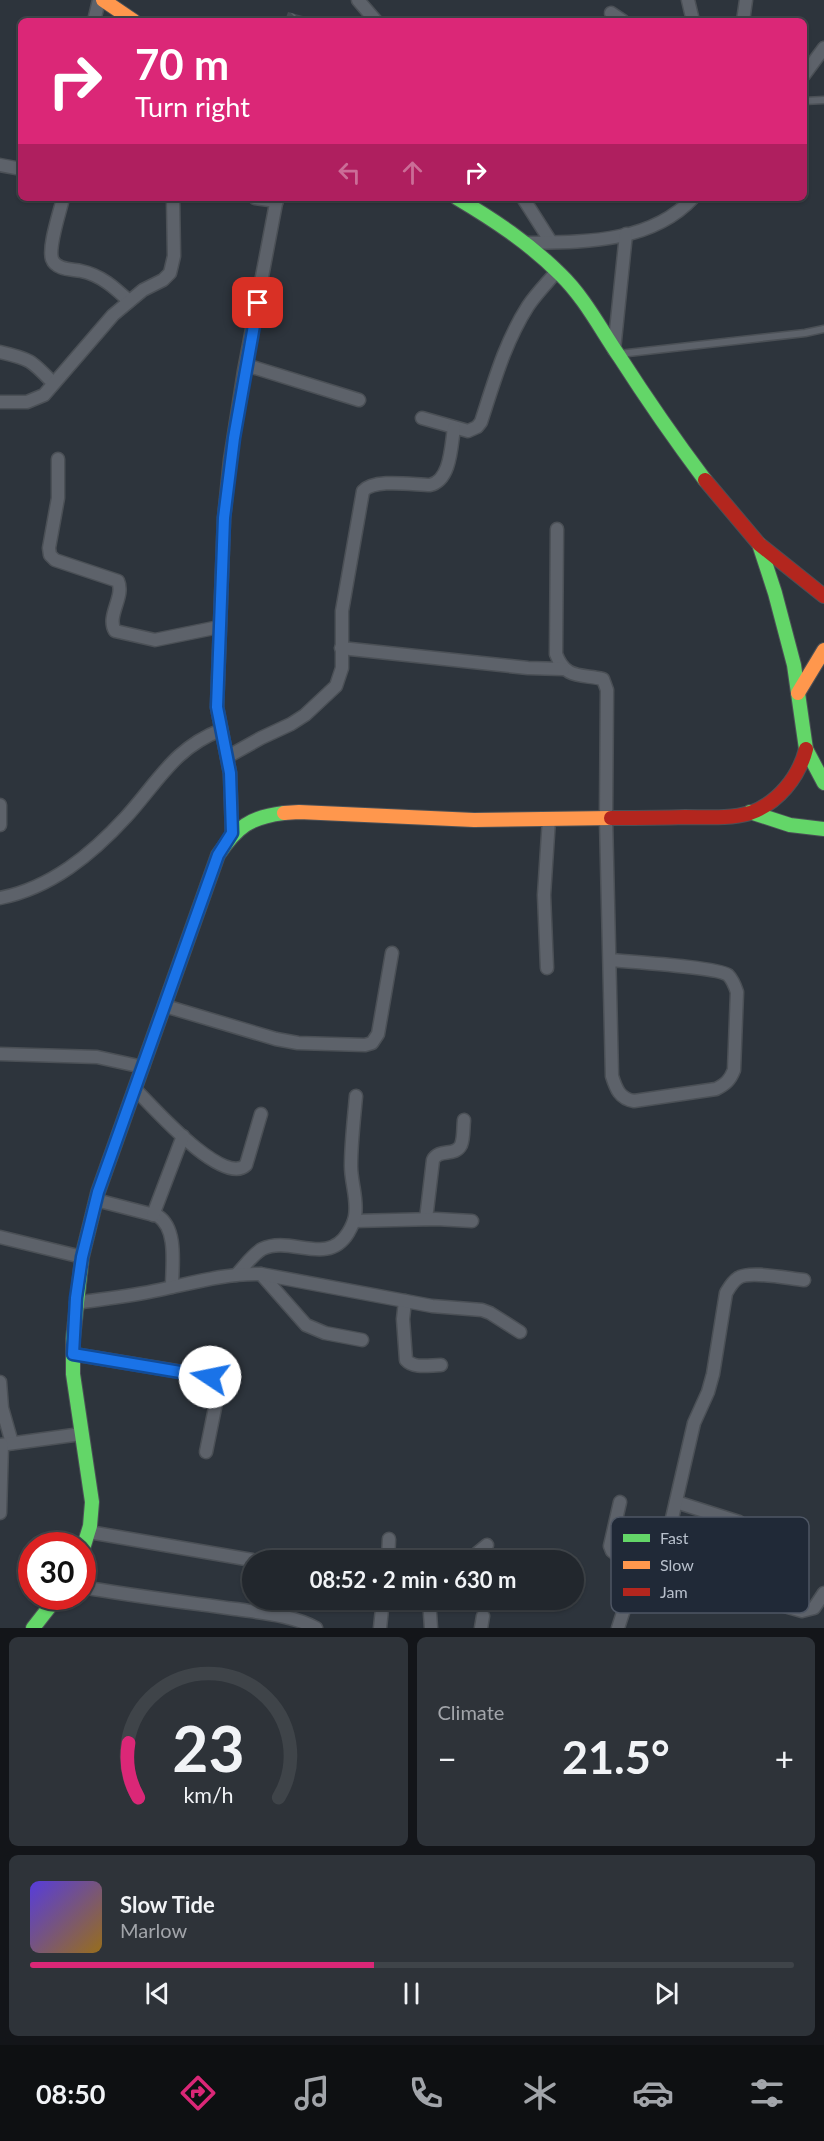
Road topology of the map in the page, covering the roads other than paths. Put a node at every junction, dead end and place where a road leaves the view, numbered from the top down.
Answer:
1 (101, 0) edge
2 (358, 0) edge
3 (688, 0) edge
4 (747, 0) edge
5 (119, 4) edge
6 (611, 13) dead end
7 (95, 18) edge
8 (131, 18) edge
9 (373, 18) edge
10 (618, 18) edge
11 (692, 18) edge
12 (744, 18) edge
13 (824, 48) edge
14 (824, 68) edge
15 (807, 71) edge
16 (824, 100) edge
17 (807, 101) edge
18 (0, 165) edge
19 (18, 168) edge
20 (62, 201) edge
21 (173, 201) edge
22 (277, 201) edge
23 (462, 201) edge
24 (525, 201) edge
25 (689, 201) edge
26 (626, 234) junction
27 (551, 242) junction
28 (527, 243) junction
29 (557, 271) junction
30 (129, 301) junction
31 (824, 328) edge
32 (0, 352) edge
33 (615, 352) junction
34 (246, 365) junction
35 (53, 383) junction
36 (359, 400) dead end
37 (0, 402) edge
38 (422, 418) dead end
39 (454, 428) junction
40 (58, 459) dead end
41 (557, 529) dead end
42 (759, 544) junction
43 (824, 596) edge
44 (219, 627) junction
45 (341, 648) junction
46 (824, 650) edge
47 (563, 669) junction
48 (798, 693) junction
49 (220, 730) junction
50 (806, 749) junction
51 (227, 757) junction
52 (820, 765) edge
53 (824, 783) edge
54 (0, 805) edge
55 (750, 812) junction
56 (549, 819) junction
57 (606, 819) junction
58 (0, 825) edge
59 (824, 829) edge
60 (232, 833) junction
61 (0, 898) edge
62 (392, 953) dead end
63 (610, 960) junction
64 (548, 968) dead end
65 (165, 1006) junction
66 (0, 1054) edge
67 (143, 1067) junction
68 (135, 1089) junction
69 (356, 1096) dead end
70 (261, 1114) dead end
71 (464, 1120) dead end
72 (183, 1136) junction
73 (96, 1200) junction
74 (153, 1215) junction
75 (426, 1220) junction
76 (354, 1221) junction
77 (472, 1221) dead end
78 (0, 1237) edge
79 (82, 1257) junction
80 (261, 1274) junction
81 (236, 1275) junction
82 (804, 1280) dead end
83 (172, 1287) junction
84 (405, 1301) junction
85 (76, 1304) junction
86 (520, 1332) dead end
87 (362, 1340) dead end
88 (73, 1354) junction
89 (441, 1365) dead end
90 (0, 1382) edge
91 (81, 1434) junction
92 (5, 1444) edge
93 (206, 1452) dead end
94 (620, 1502) dead end
95 (676, 1502) junction
96 (0, 1513) edge
97 (617, 1517) edge
98 (672, 1517) edge
99 (723, 1517) edge
100 (89, 1532) edge
101 (96, 1533) edge
102 (389, 1539) dead end
103 (487, 1545) dead end
104 (388, 1550) edge
105 (481, 1550) edge
106 (242, 1558) edge
107 (96, 1590) edge
108 (824, 1593) edge
109 (809, 1609) edge
110 (47, 1610) edge
111 (382, 1610) edge
112 (430, 1610) edge
113 (623, 1613) edge
114 (33, 1628) edge
115 (316, 1628) edge
116 (380, 1628) edge
117 (431, 1628) edge
118 (618, 1628) edge

1 - 5 street
1 - 7 street
2 - 9 street
3 - 11 street
4 - 12 street
5 - 8 street
6 - 10 street
13 - 15 street
14 - 15 street
16 - 17 lane
18 - 19 street
20 - 30 street
21 - 30 street
22 - 34 street
23 - 28 street
24 - 27 street
25 - 26 street
26 - 27 street
26 - 33 street
27 - 28 street
28 - 29 street
29 - 33 street
29 - 39 street
30 - 35 street
31 - 33 lane
32 - 35 street
33 - 42 street
34 - 36 street
34 - 44 street
35 - 37 street
38 - 39 street
39 - 45 street
40 - 44 street
41 - 47 street
42 - 43 street
42 - 48 street
44 - 49 street
45 - 47 street
45 - 51 street
46 - 48 street
47 - 57 street
48 - 50 street
49 - 51 street
49 - 61 street
50 - 52 street
50 - 55 street
51 - 60 street
52 - 53 street
54 - 58 street
55 - 57 street
55 - 59 street
56 - 57 street
56 - 60 street
56 - 64 street
57 - 63 street
60 - 65 street
62 - 65 street
63 - 63 street
65 - 67 street
66 - 67 street
67 - 68 street
68 - 72 street
68 - 73 street
69 - 76 street
70 - 72 street
71 - 75 street
72 - 74 street
73 - 74 street
73 - 79 street
74 - 83 street
75 - 76 street
75 - 77 street
76 - 81 street
78 - 79 street
79 - 85 street
80 - 81 street
80 - 84 street
80 - 87 street
81 - 83 street
82 - 95 street
83 - 85 street
84 - 86 street
84 - 89 street
85 - 88 street
88 - 91 street
88 - 93 street
90 - 92 street
91 - 92 street
91 - 100 street
92 - 96 street
94 - 97 street
95 - 98 street
95 - 99 street
101 - 106 street
102 - 104 street
103 - 105 street
107 - 115 street
108 - 109 street
110 - 114 street
111 - 116 street
112 - 117 street
113 - 118 street

